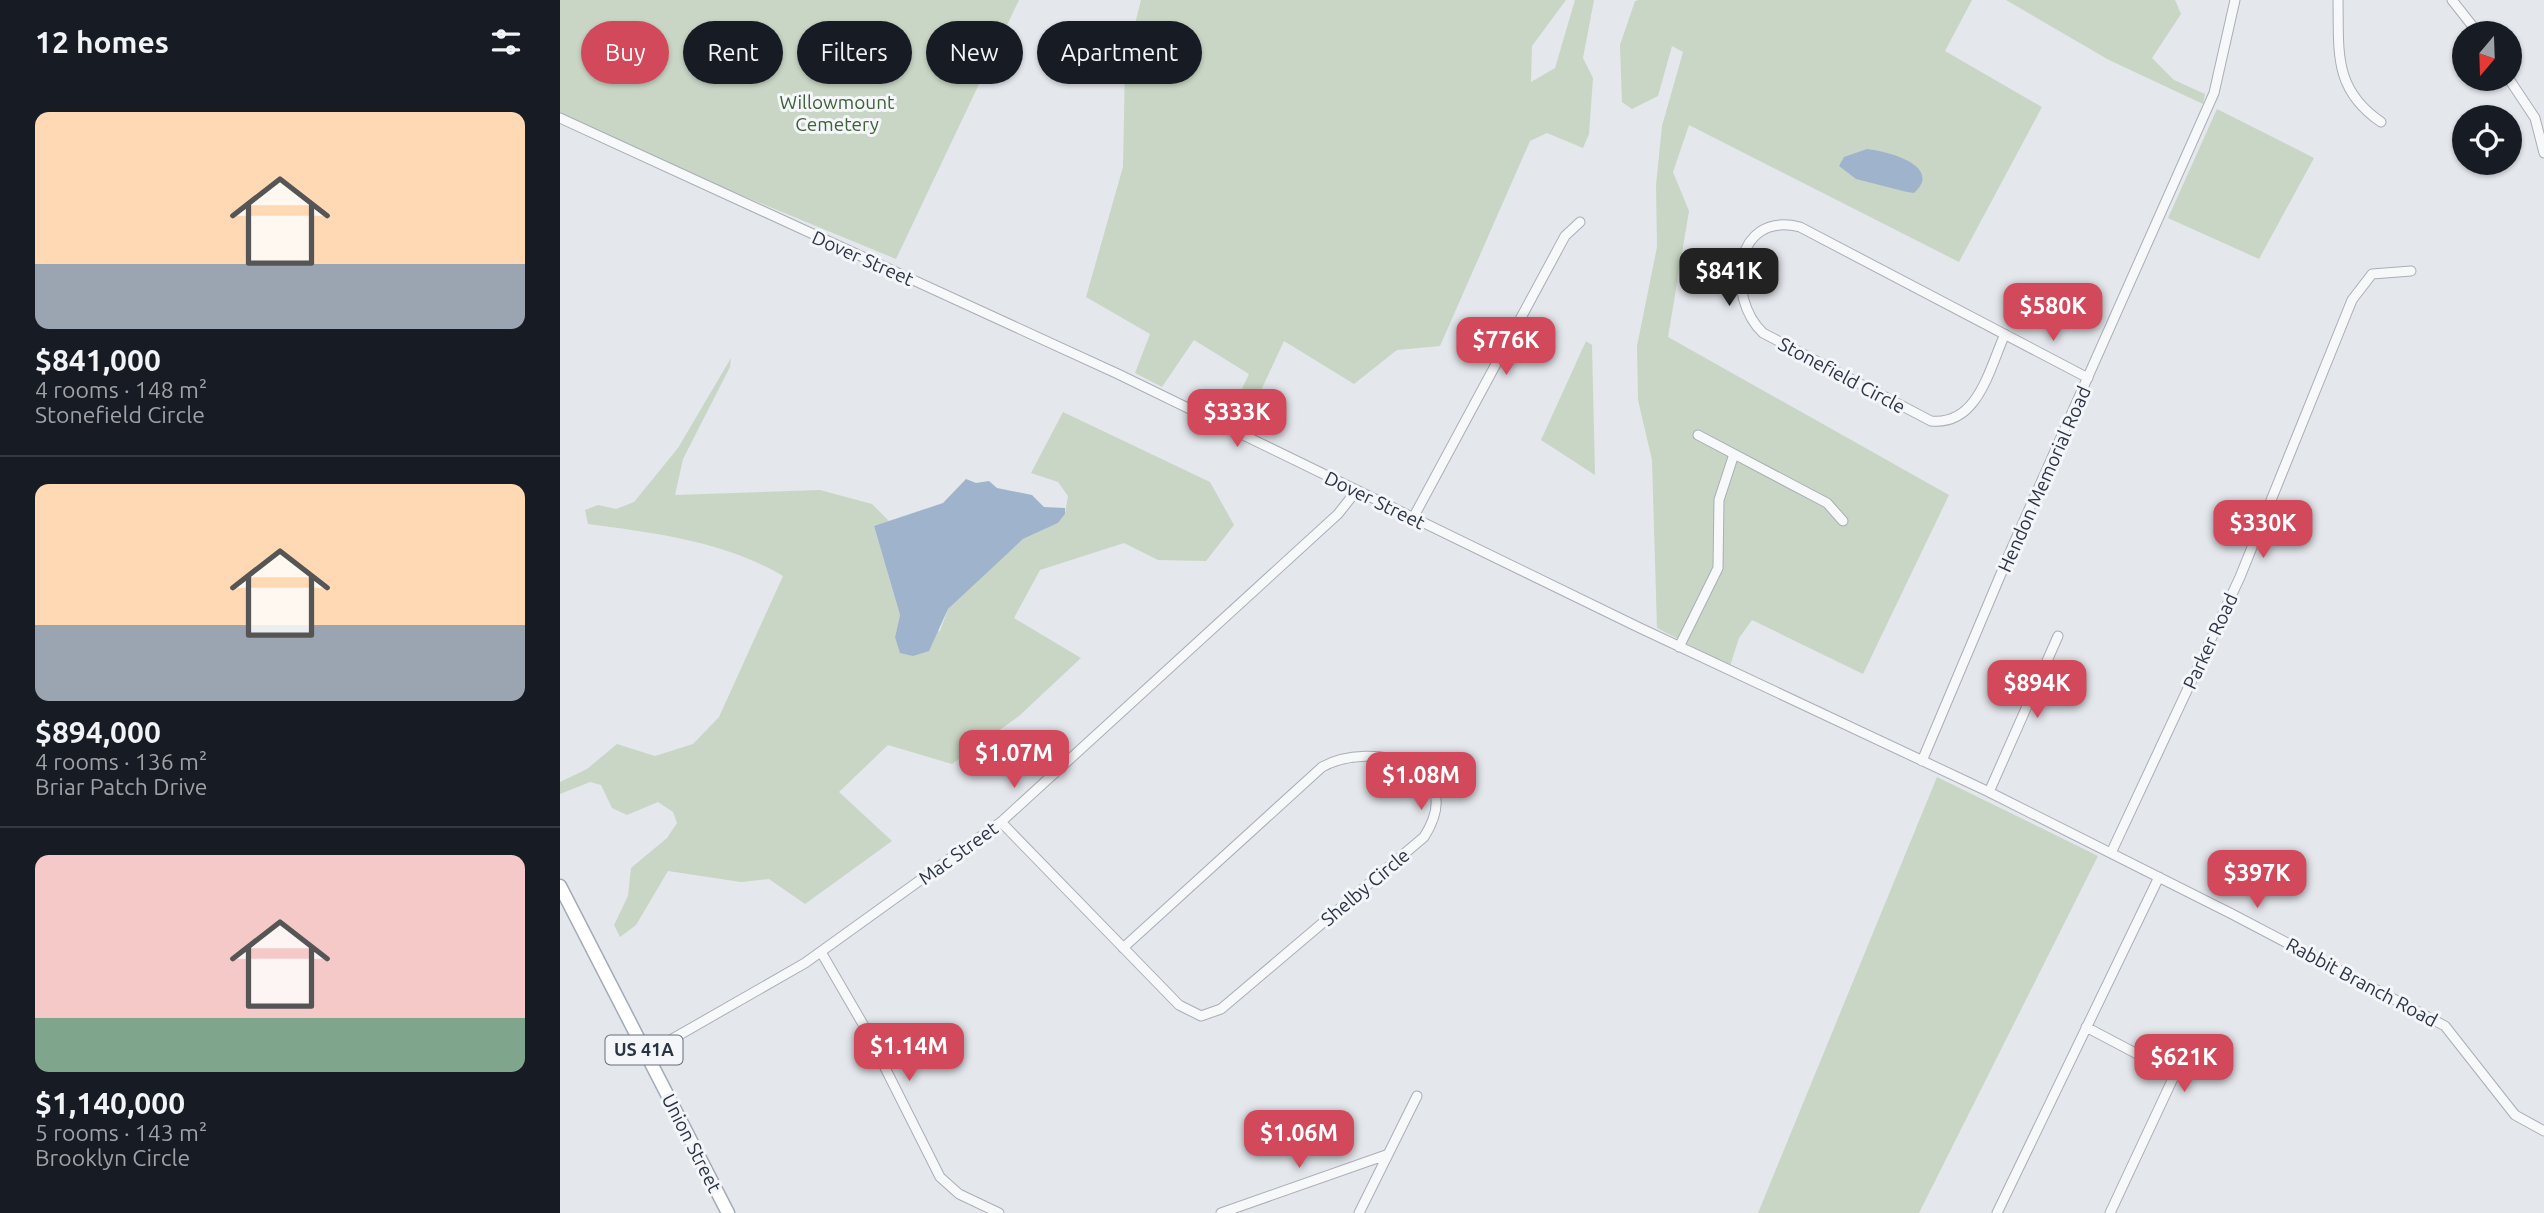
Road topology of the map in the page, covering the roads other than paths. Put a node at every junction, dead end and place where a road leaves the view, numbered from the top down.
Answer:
1 (2235, 0) edge
2 (2338, 0) edge
3 (2452, 0) edge
4 (2468, 21) edge
5 (2517, 91) edge
6 (560, 118) edge
7 (2381, 122) dead end
8 (2544, 153) edge
9 (1580, 222) dead end
10 (2411, 271) dead end
11 (2005, 334) junction
12 (2088, 378) junction
13 (1698, 435) dead end
14 (1734, 454) junction
15 (1357, 490) junction
16 (1413, 518) junction
17 (1843, 521) dead end
18 (2058, 636) dead end
19 (1679, 647) junction
20 (1922, 761) junction
21 (1989, 792) junction
22 (1001, 822) junction
23 (2111, 853) junction
24 (2159, 877) junction
25 (560, 886) edge
26 (1123, 948) junction
27 (821, 952) junction
28 (2087, 1027) junction
29 (646, 1055) junction
30 (1417, 1096) dead end
31 (2544, 1131) edge
32 (1386, 1155) junction
33 (728, 1213) edge
34 (999, 1213) edge
35 (1221, 1213) edge
36 (1359, 1213) edge
37 (1997, 1213) edge
38 (2110, 1213) edge

1 - 12 street, Hendon Memorial Road
2 - 7 street
3 - 4 street
5 - 8 street
6 - 15 street, Dover Street
9 - 16 street
10 - 23 street, Parker Road
11 - 11 street, Stonefield Circle
11 - 12 street, Stonefield Circle
12 - 20 street, Hendon Memorial Road
13 - 14 street
14 - 17 street
14 - 19 street
15 - 16 street, Dover Street
15 - 22 street, Mac Street
16 - 19 street, Dover Street
18 - 21 street
19 - 20 street, Dover Street
20 - 21 street, Rabbit Branch Road
21 - 23 street, Rabbit Branch Road
22 - 26 street, Shelby Circle
22 - 27 street, Mac Street
23 - 24 street, Rabbit Branch Road
24 - 28 street
24 - 31 street, Rabbit Branch Road
25 - 29 main road, Union Street / US 41A
26 - 26 street, Shelby Circle
27 - 29 street, Mac Street
27 - 34 street
28 - 37 street
28 - 38 street
29 - 33 main road, Union Street / US 41A
30 - 32 street
32 - 35 street
32 - 36 street

